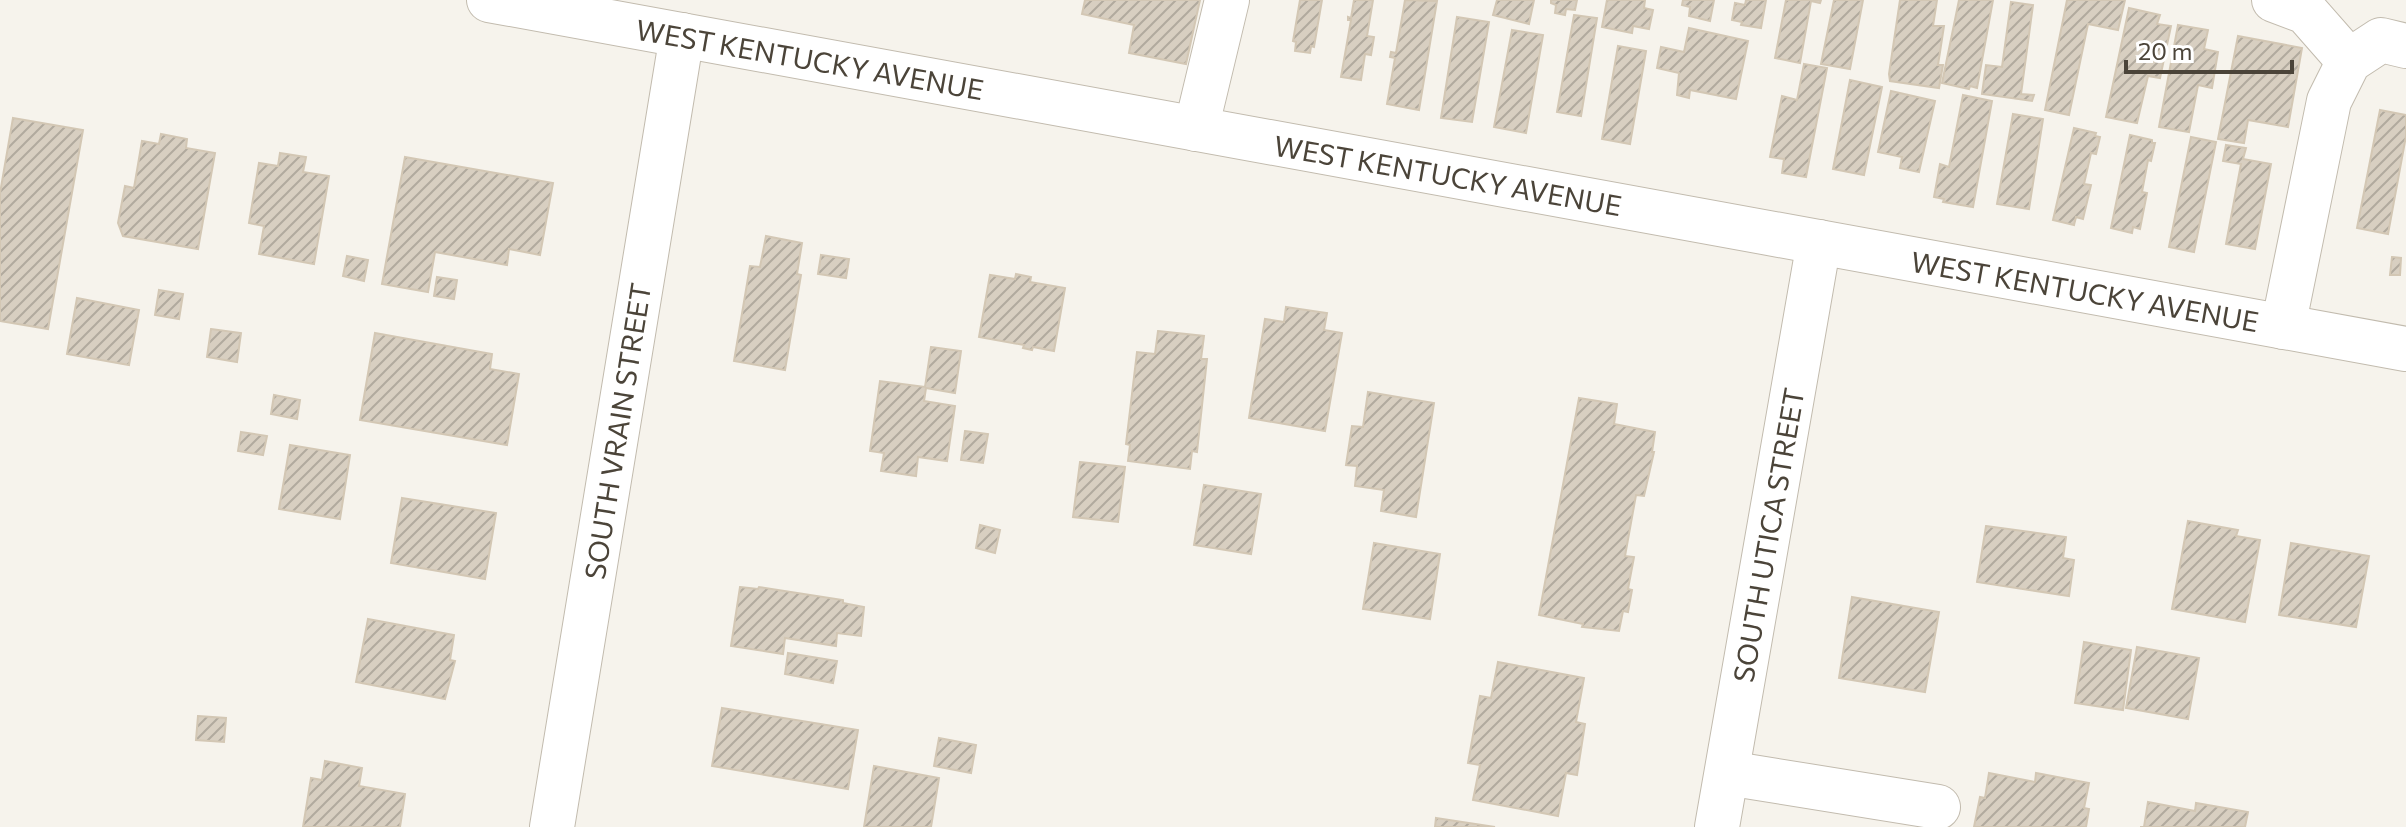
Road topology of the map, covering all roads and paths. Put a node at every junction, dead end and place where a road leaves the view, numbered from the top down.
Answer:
1 (489, 0) edge
2 (1227, 0) edge
3 (2274, 0) edge
4 (682, 35) junction
5 (2406, 46) edge
6 (2349, 61) junction
7 (1196, 129) junction
8 (1819, 242) junction
9 (2283, 327) junction
10 (2406, 349) edge
11 (1727, 773) junction
12 (1938, 807) dead end
13 (552, 827) edge
14 (1717, 827) edge

1 - 4 street, WEST KENTUCKY AVENUE
2 - 7 street
3 - 6 street
4 - 7 street, WEST KENTUCKY AVENUE
4 - 13 street, SOUTH VRAIN STREET
5 - 6 street
6 - 9 street
7 - 8 street, WEST KENTUCKY AVENUE
8 - 9 street, WEST KENTUCKY AVENUE
8 - 11 street, SOUTH UTICA STREET
9 - 10 street, WEST KENTUCKY AVENUE
11 - 12 street
11 - 14 street, SOUTH UTICA STREET

